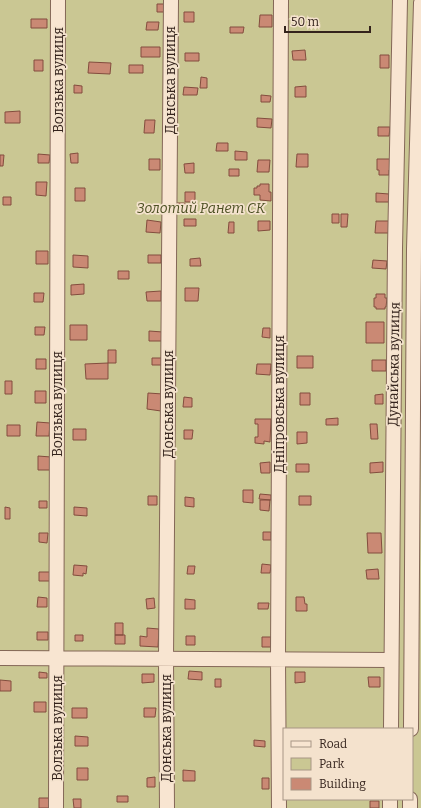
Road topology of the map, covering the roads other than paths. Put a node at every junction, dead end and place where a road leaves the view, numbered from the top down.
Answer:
1 (58, 0) edge
2 (171, 0) edge
3 (281, 0) edge
4 (400, 0) edge
5 (421, 3) edge
6 (0, 658) edge
7 (57, 658) junction
8 (166, 659) junction
9 (278, 659) junction
10 (391, 660) junction
11 (391, 728) edge
12 (411, 728) edge
13 (56, 808) edge
14 (167, 808) edge
15 (279, 808) edge

1 - 7 street, Волзька вулиця
2 - 8 street, Донська вулиця
3 - 9 street, Дніпровська вулиця
4 - 10 street, Дунайська вулиця
5 - 12 street, Дунайська вулиця
6 - 7 street
7 - 8 street
7 - 13 street, Волзька вулиця
8 - 9 street
8 - 14 street, Донська вулиця
9 - 10 street
9 - 15 street, Дніпровська вулиця
10 - 11 street, Дунайська вулиця

